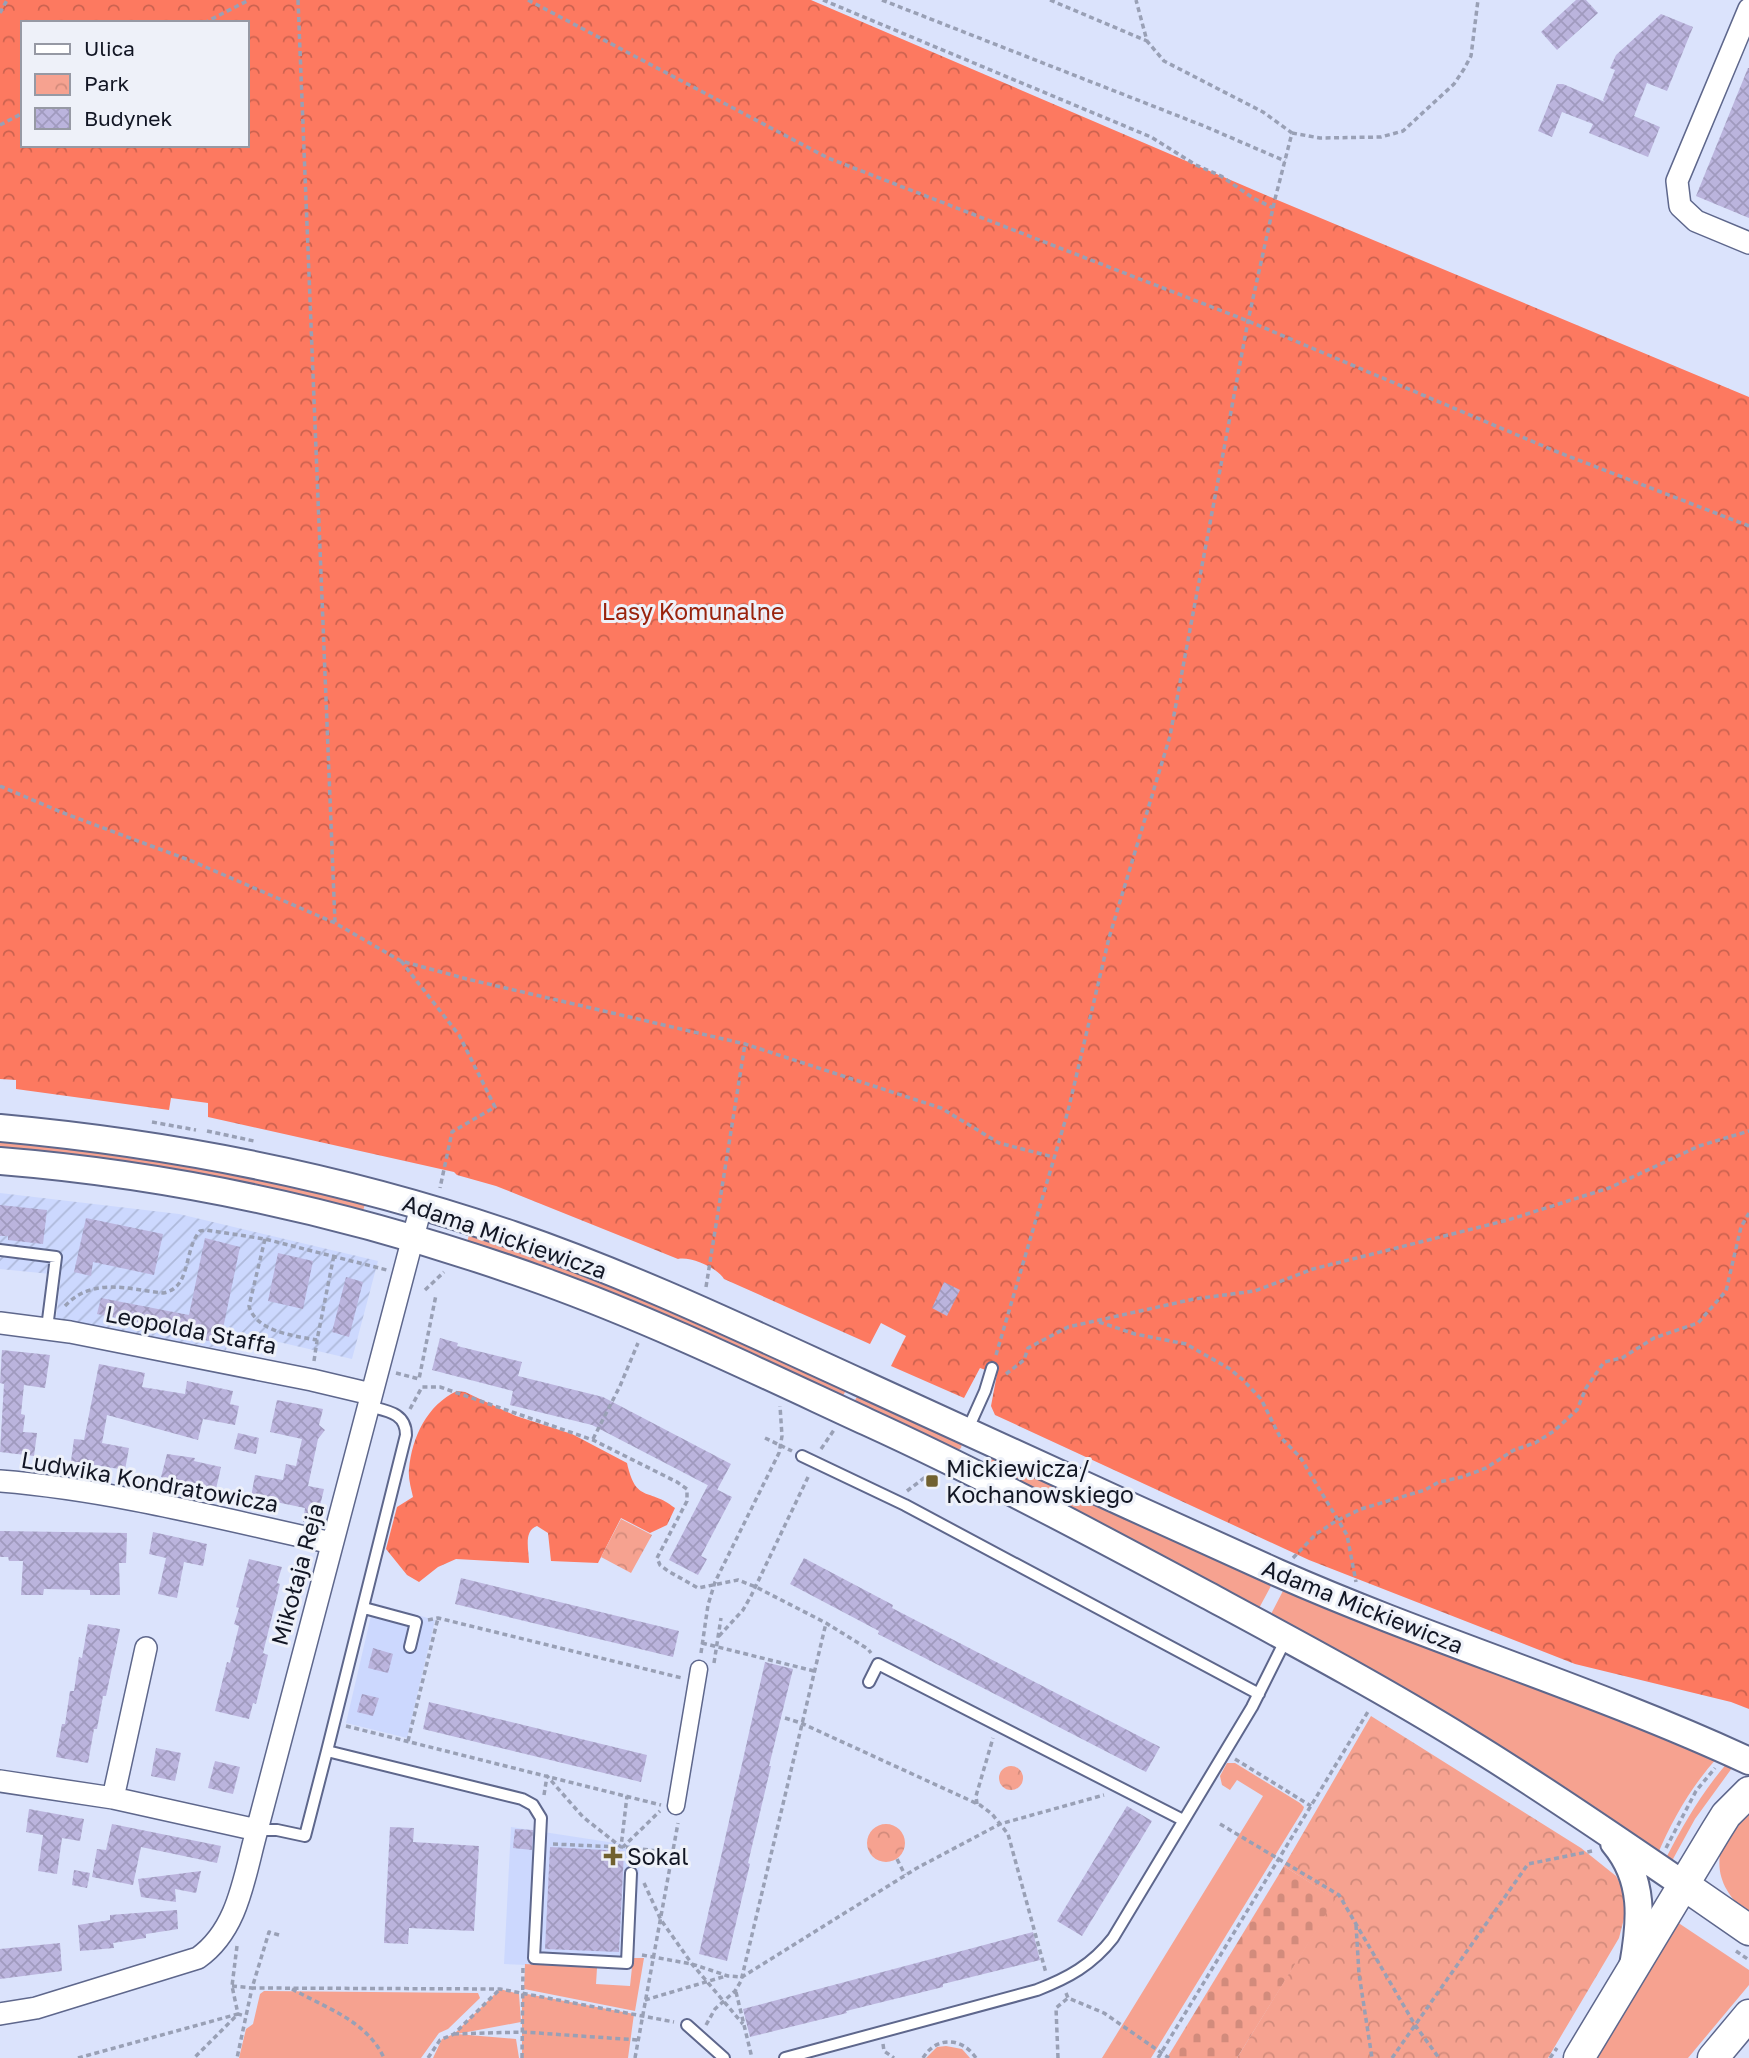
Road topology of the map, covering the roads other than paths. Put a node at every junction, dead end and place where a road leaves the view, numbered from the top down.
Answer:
1 (1749, 9) edge
2 (1749, 243) edge
3 (0, 1128) edge
4 (0, 1161) edge
5 (430, 1197) junction
6 (413, 1238) junction
7 (0, 1250) edge
8 (0, 1324) edge
9 (51, 1329) junction
10 (992, 1368) road end
11 (369, 1400) junction
12 (974, 1435) junction
13 (802, 1456) road end
14 (967, 1468) junction
15 (0, 1481) edge
16 (332, 1543) junction
17 (364, 1608) junction
18 (1286, 1638) junction
19 (410, 1647) dead end
20 (146, 1648) dead end
21 (698, 1675) road end
22 (869, 1682) dead end
23 (1259, 1694) junction
24 (327, 1751) junction
25 (1739, 1756) edge
26 (0, 1781) edge
27 (1749, 1792) edge
28 (113, 1798) junction
29 (676, 1806) road end
30 (1183, 1820) junction
31 (257, 1830) junction
32 (1598, 1842) junction
33 (631, 1873) dead end
34 (1684, 1885) junction
35 (1749, 1930) edge
36 (1632, 1970) junction
37 (0, 2014) edge
38 (1749, 2015) edge
39 (687, 2025) road end
40 (1730, 2041) edge
41 (724, 2058) edge
42 (785, 2058) edge
43 (1579, 2058) edge

1 - 2 street
3 - 5 street, Adama Mickiewicza
4 - 6 street, Adama Mickiewicza
5 - 6 street, Mikołaja Reja
5 - 12 street, Adama Mickiewicza
6 - 11 street, Mikołaja Reja
6 - 14 street, Adama Mickiewicza
7 - 9 lane
8 - 9 street, Leopolda Staffa
9 - 11 street, Leopolda Staffa
10 - 12 lane
11 - 16 street, Mikołaja Reja
11 - 17 lane
12 - 14 street
12 - 25 street, Adama Mickiewicza
13 - 23 lane
14 - 18 street, Adama Mickiewicza
15 - 16 street, Ludwika Kondratowicza
16 - 31 street, Mikołaja Reja
17 - 19 lane
17 - 24 lane
18 - 23 lane
18 - 32 street, Adama Mickiewicza
20 - 28 street
21 - 29 street
22 - 30 lane
23 - 30 lane
24 - 31 lane
24 - 33 lane
26 - 28 street
27 - 34 main road
28 - 31 street
30 - 42 lane
31 - 37 street, Mikołaja Reja
32 - 34 street, Adama Mickiewicza
32 - 36 street
34 - 35 main road
34 - 36 main road
36 - 43 main road
38 - 40 main road
39 - 41 lane

